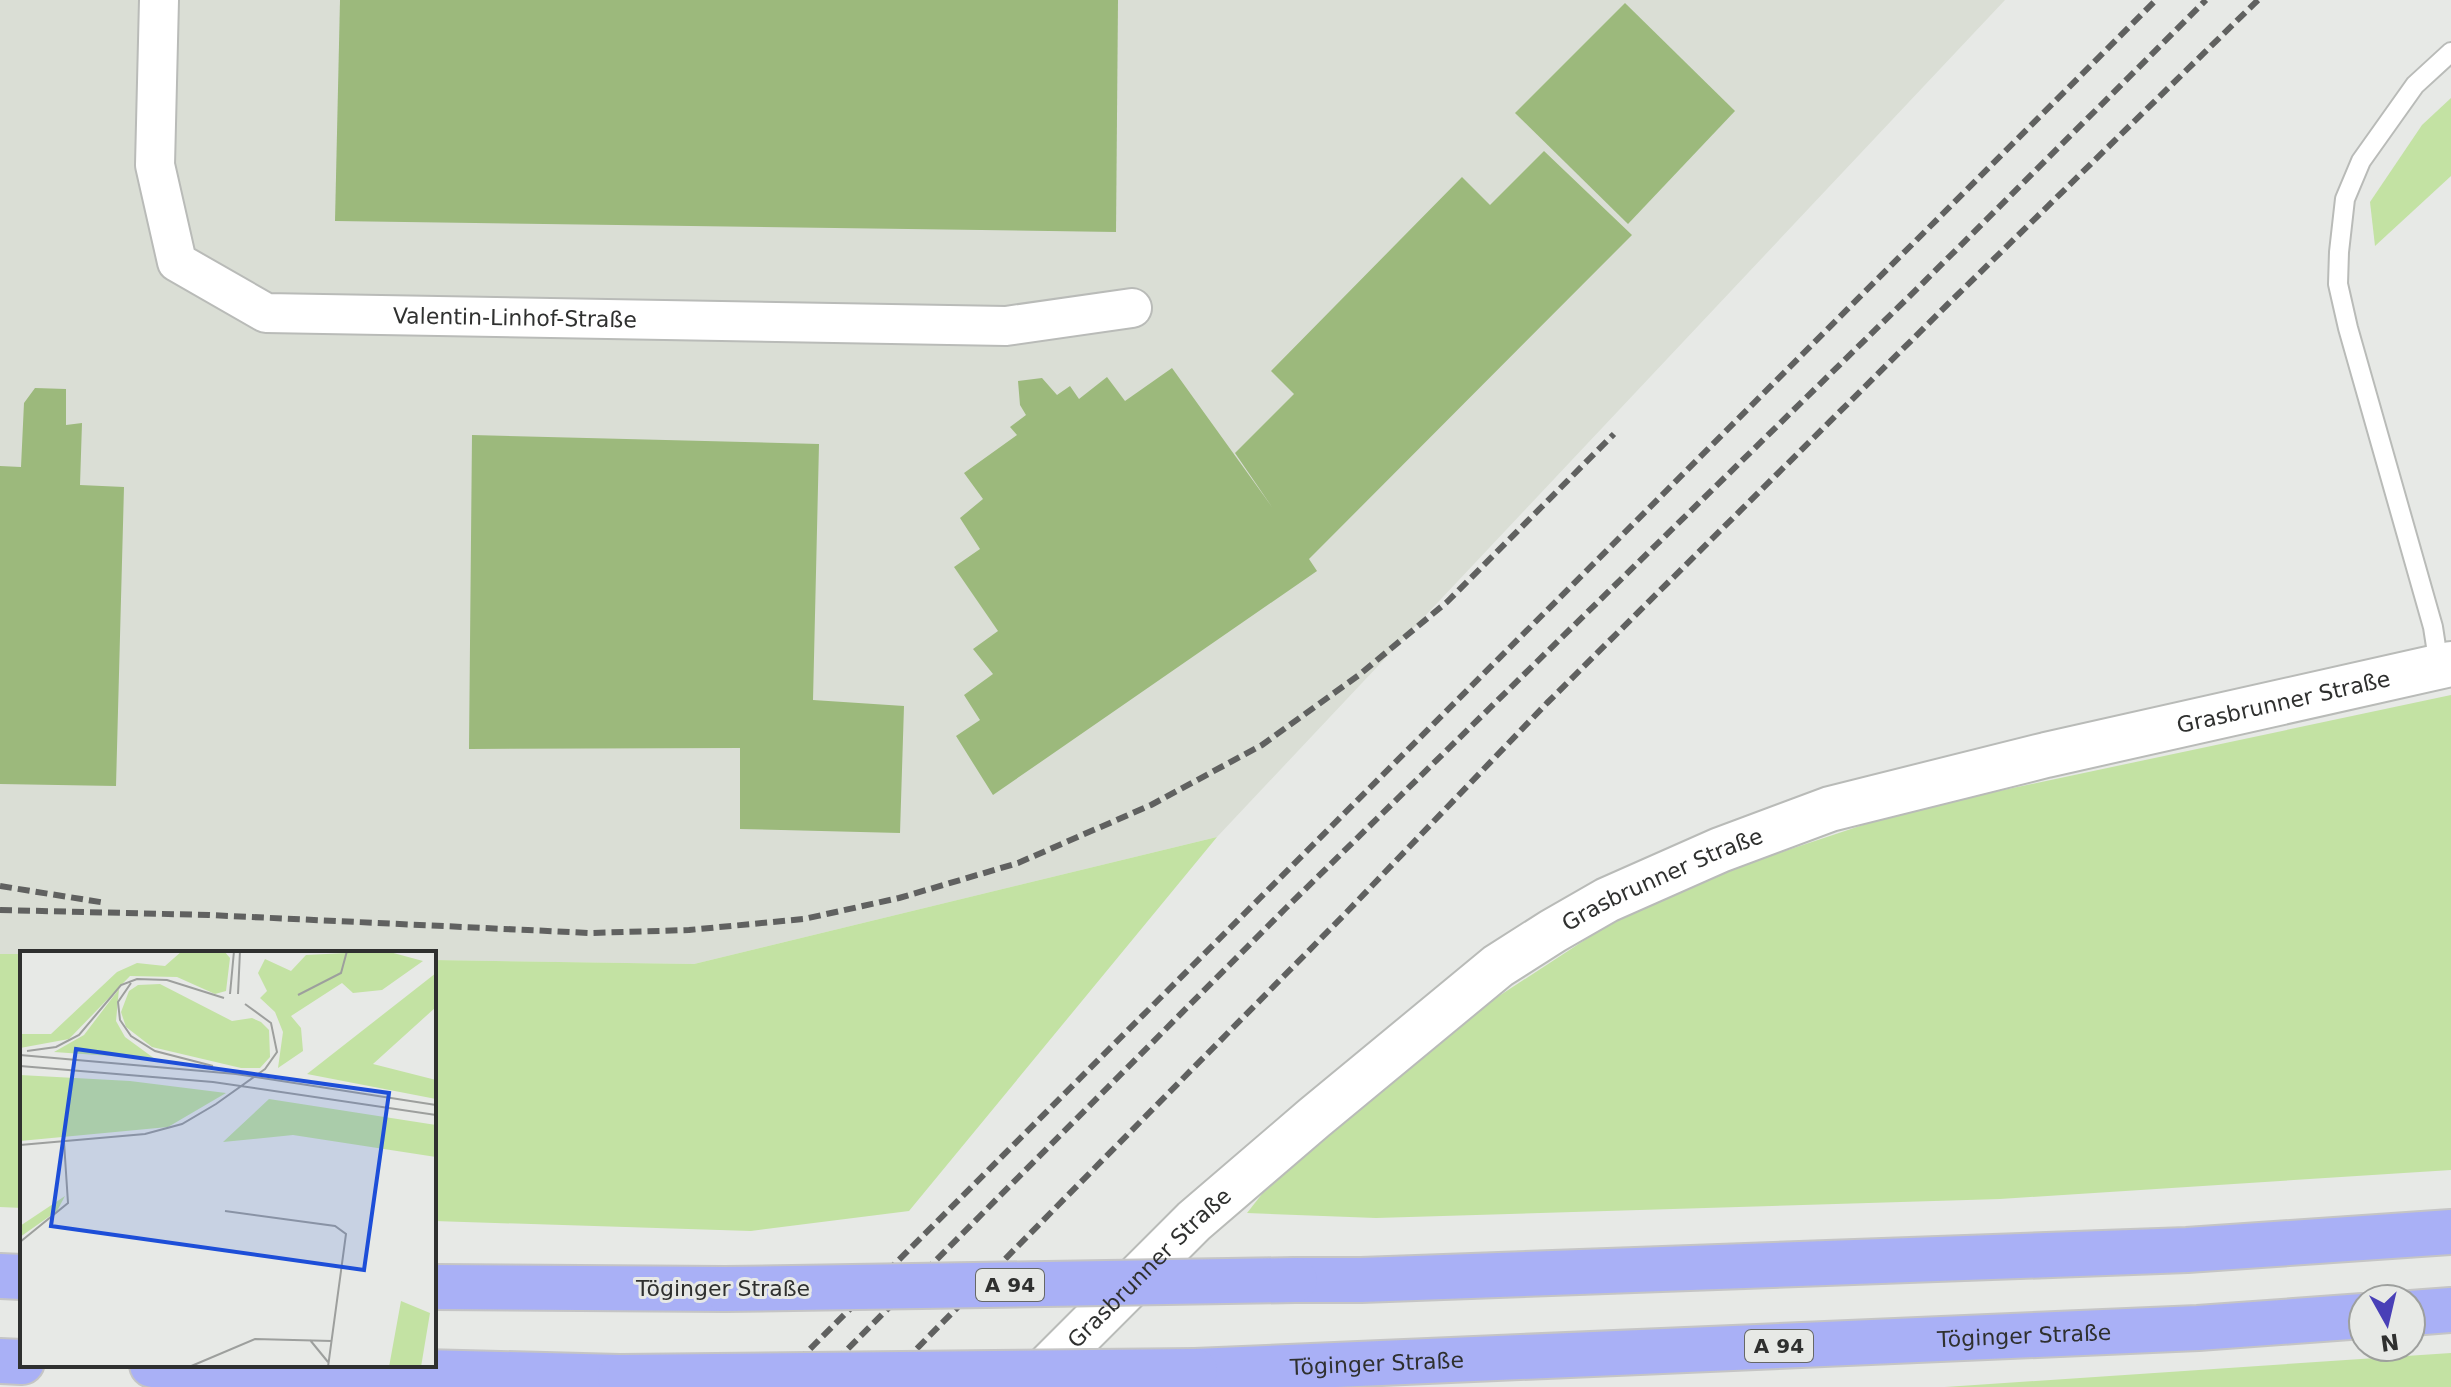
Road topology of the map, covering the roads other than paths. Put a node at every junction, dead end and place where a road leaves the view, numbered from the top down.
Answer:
1 (159, 0) edge
2 (2451, 52) edge
3 (1132, 308) dead end
4 (2445, 665) edge
5 (2451, 1232) edge
6 (0, 1276) edge
7 (20, 1277) edge
8 (436, 1287) edge
9 (2451, 1310) edge
10 (2427, 1312) edge
11 (2347, 1317) edge
12 (0, 1361) edge
13 (20, 1362) edge
14 (230, 1367) edge
15 (1208, 1379) edge
16 (1028, 1387) edge

1 - 3 street, Valentin-Linhof-Straße
2 - 4 lane
4 - 16 street, Grasbrunner Straße
5 - 8 highway, Töginger Straße / A 94, bridge
6 - 7 highway
9 - 10 highway
11 - 15 highway, Töginger Straße / A 94
12 - 13 highway
14 - 15 highway, Töginger Straße / A 94, bridge

